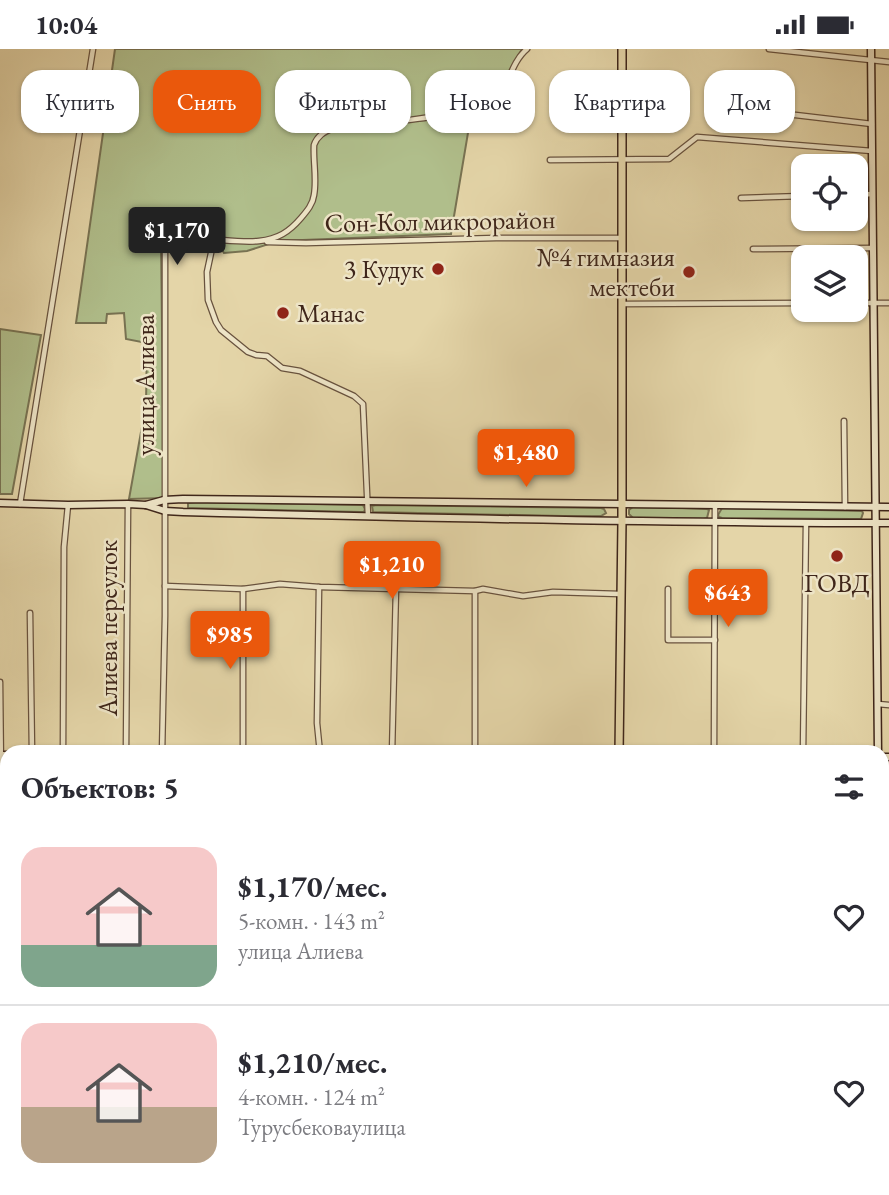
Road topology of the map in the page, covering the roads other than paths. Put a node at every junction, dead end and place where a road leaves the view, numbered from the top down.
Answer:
1 (93, 49) edge
2 (527, 49) edge
3 (622, 49) edge
4 (769, 49) edge
5 (870, 49) edge
6 (871, 60) junction
7 (889, 62) edge
8 (795, 116) edge
9 (872, 124) junction
10 (872, 151) junction
11 (622, 159) junction
12 (550, 160) dead end
13 (868, 194) edge
14 (872, 194) junction
15 (791, 196) edge
16 (741, 198) dead end
17 (623, 238) junction
18 (214, 239) junction
19 (259, 241) junction
20 (873, 248) junction
21 (753, 249) dead end
22 (791, 303) edge
23 (868, 303) edge
24 (873, 303) junction
25 (889, 303) edge
26 (622, 304) junction
27 (844, 421) dead end
28 (164, 500) junction
29 (366, 500) junction
30 (0, 503) edge
31 (621, 503) junction
32 (19, 504) junction
33 (128, 504) junction
34 (68, 505) junction
35 (146, 505) junction
36 (715, 505) junction
37 (845, 507) junction
38 (876, 507) junction
39 (889, 507) edge
40 (165, 511) junction
41 (368, 517) junction
42 (622, 521) junction
43 (714, 523) junction
44 (806, 523) junction
45 (876, 523) junction
46 (889, 523) edge
47 (164, 586) junction
48 (319, 587) junction
49 (396, 588) junction
50 (668, 589) dead end
51 (243, 590) junction
52 (475, 591) junction
53 (620, 594) junction
54 (30, 613) dead end
55 (715, 640) junction
56 (0, 682) edge
57 (878, 704) junction
58 (889, 705) edge
59 (32, 745) edge
60 (63, 745) edge
61 (127, 745) edge
62 (162, 745) edge
63 (243, 745) edge
64 (319, 745) edge
65 (392, 745) edge
66 (475, 745) edge
67 (619, 745) edge
68 (714, 745) edge
69 (803, 745) edge
70 (878, 745) edge
71 (0, 755) edge

1 - 32 street
2 - 19 street, улица Алиева
3 - 11 main road
4 - 6 street
5 - 6 street
6 - 7 street
6 - 9 street
8 - 9 street
9 - 10 street
10 - 11 street
10 - 14 street
11 - 12 street
11 - 17 main road
13 - 14 street
14 - 20 street
15 - 16 street
17 - 19 street, Сон-Кол микрорайон
17 - 26 main road
18 - 19 street, улица Алиева
18 - 28 street, улица Алиева
18 - 29 street
20 - 21 street
20 - 24 street
22 - 26 street
23 - 24 street
24 - 25 street
24 - 38 street
26 - 31 main road
27 - 37 street
28 - 29 street
28 - 35 street
28 - 40 street, улица Алиева
29 - 31 street
29 - 41 street
30 - 32 street
31 - 36 street
31 - 42 main road
32 - 34 street
33 - 34 street
33 - 35 street
33 - 61 street, Алиева переулок
34 - 60 street
35 - 40 street
36 - 37 street
36 - 43 street
37 - 38 street
38 - 39 street
38 - 45 street
40 - 41 street
40 - 47 street, улица Алиева
41 - 42 street
42 - 43 street
42 - 53 main road
43 - 44 street
43 - 55 street
44 - 45 street
44 - 69 street
45 - 46 street
45 - 57 street
47 - 51 street
47 - 62 street, улица Алиева
48 - 49 street
48 - 51 street
48 - 64 street
49 - 52 street
49 - 65 street
50 - 55 street
51 - 63 street
52 - 53 street
52 - 66 street
53 - 67 main road
54 - 59 street
55 - 68 street
56 - 71 street
57 - 58 street
57 - 70 street

